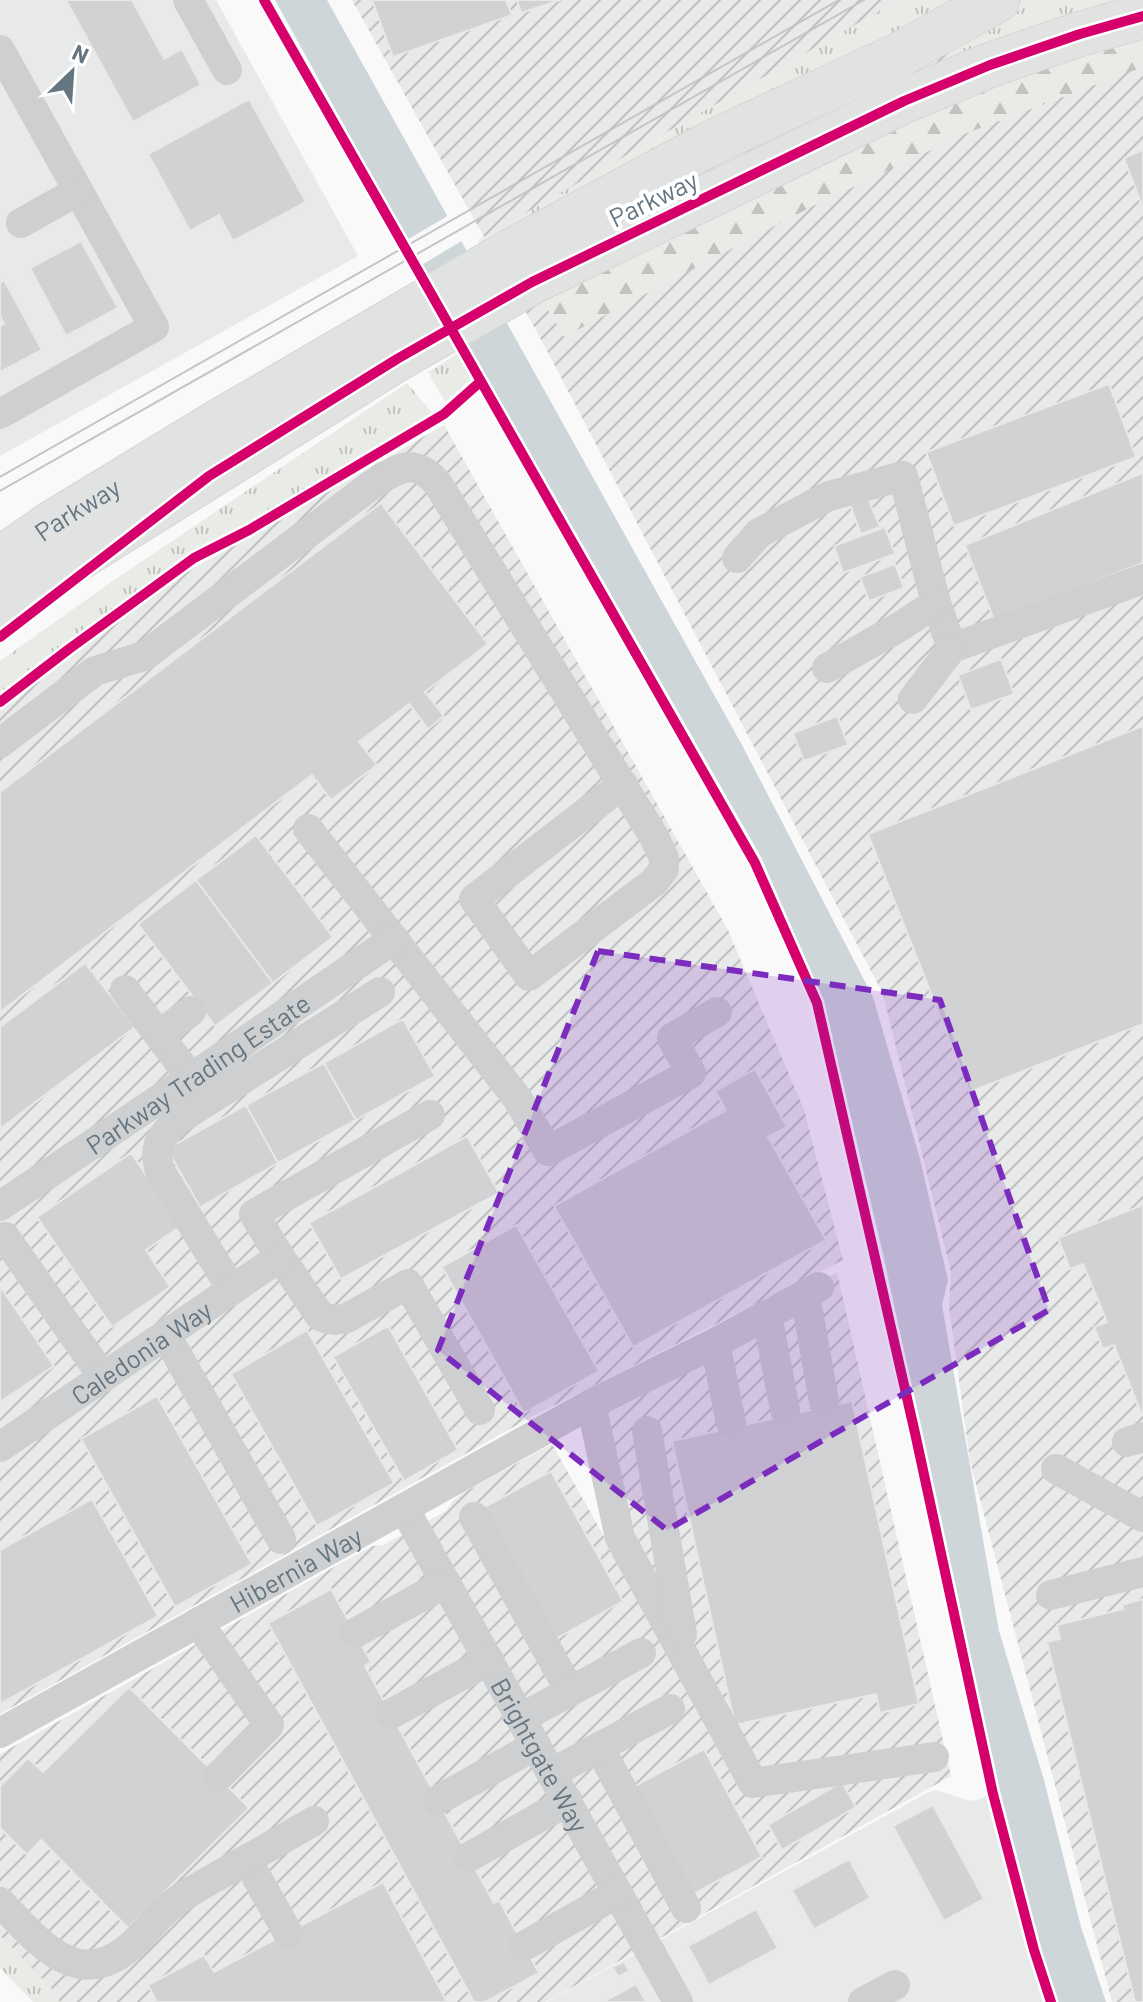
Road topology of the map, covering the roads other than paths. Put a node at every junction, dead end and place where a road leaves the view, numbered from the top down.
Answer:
1 (188, 0) edge
2 (997, 0) edge
3 (1143, 16) edge
4 (0, 50) edge
5 (227, 70) dead end
6 (78, 191) junction
7 (21, 223) dead end
8 (523, 266) junction
9 (405, 333) junction
10 (0, 414) edge
11 (209, 476) junction
12 (52, 523) junction
13 (0, 553) edge
14 (737, 558) dead end
15 (0, 559) edge
16 (1143, 579) edge
17 (936, 603) junction
18 (0, 607) edge
19 (0, 637) edge
20 (952, 648) junction
21 (827, 668) dead end
22 (913, 699) dead end
23 (0, 743) edge
24 (623, 784) junction
25 (308, 829) dead end
26 (394, 939) junction
27 (125, 990) dead end
28 (380, 992) dead end
29 (191, 1011) dead end
30 (717, 1012) dead end
31 (159, 1035) junction
32 (191, 1078) junction
33 (430, 1115) dead end
34 (0, 1206) edge
35 (5, 1237) dead end
36 (280, 1257) junction
37 (232, 1290) junction
38 (767, 1315) junction
39 (166, 1335) junction
40 (715, 1343) junction
41 (103, 1377) junction
42 (824, 1401) dead end
43 (591, 1404) junction
44 (480, 1410) dead end
45 (785, 1410) dead end
46 (731, 1423) dead end
47 (647, 1431) dead end
48 (0, 1447) edge
49 (1056, 1469) dead end
50 (404, 1508) junction
51 (474, 1517) dead end
52 (1143, 1517) edge
53 (281, 1539) dead end
54 (1143, 1572) edge
55 (446, 1583) junction
56 (1051, 1595) dead end
57 (198, 1622) junction
58 (355, 1633) dead end
59 (641, 1653) dead end
60 (489, 1660) junction
61 (686, 1660) junction
62 (570, 1691) junction
63 (670, 1709) dead end
64 (391, 1714) dead end
65 (521, 1718) junction
66 (0, 1733) edge
67 (536, 1745) junction
68 (599, 1747) junction
69 (934, 1757) dead end
70 (552, 1773) junction
71 (218, 1777) dead end
72 (438, 1800) dead end
73 (568, 1801) junction
74 (314, 1821) dead end
75 (469, 1857) dead end
76 (247, 1860) junction
77 (618, 1893) junction
78 (0, 1902) edge
79 (686, 1908) dead end
80 (288, 1933) dead end
81 (524, 1946) dead end
82 (895, 1985) dead end
83 (678, 2002) edge
84 (863, 2002) edge

1 - 5 street
2 - 8 highway, Parkway
3 - 8 highway, Parkway
4 - 6 street
6 - 7 street
6 - 10 street
8 - 9 highway, Parkway
9 - 11 highway, Parkway
9 - 12 highway, Parkway
11 - 18 highway, Parkway
11 - 19 highway
12 - 13 highway
12 - 15 highway, Parkway
14 - 17 street
16 - 20 street
17 - 20 street
17 - 21 street
20 - 22 street
23 - 24 street
24 - 24 street
25 - 26 street
26 - 30 street
26 - 32 street, Parkway Trading Estate
27 - 31 street
28 - 37 street
29 - 31 street
31 - 32 street
32 - 34 street, Parkway Trading Estate
33 - 36 street
35 - 41 street
36 - 37 street, Caledonia Way
36 - 44 street
37 - 39 street, Caledonia Way
38 - 40 street, Hibernia Way
38 - 42 street, Hibernia Way
38 - 45 street
39 - 41 street, Caledonia Way
39 - 53 street
40 - 43 street, Hibernia Way
40 - 46 street
41 - 48 street, Caledonia Way
43 - 50 street, Hibernia Way
43 - 61 street
47 - 61 street
49 - 52 street
50 - 55 street, Brightgate Way
50 - 57 street, Hibernia Way
51 - 62 street
54 - 56 street
55 - 58 street
55 - 60 street, Brightgate Way
57 - 66 street, Hibernia Way
57 - 71 street
59 - 62 street
60 - 64 street
60 - 65 street, Brightgate Way
61 - 69 street
62 - 65 street
63 - 68 street
65 - 67 street, Brightgate Way
67 - 70 street, Brightgate Way
67 - 72 street
68 - 70 street
68 - 79 street
70 - 73 street, Brightgate Way
73 - 75 street
73 - 77 street, Brightgate Way
74 - 76 street
76 - 78 street
76 - 80 street
77 - 81 street
77 - 83 street, Brightgate Way
82 - 84 street

